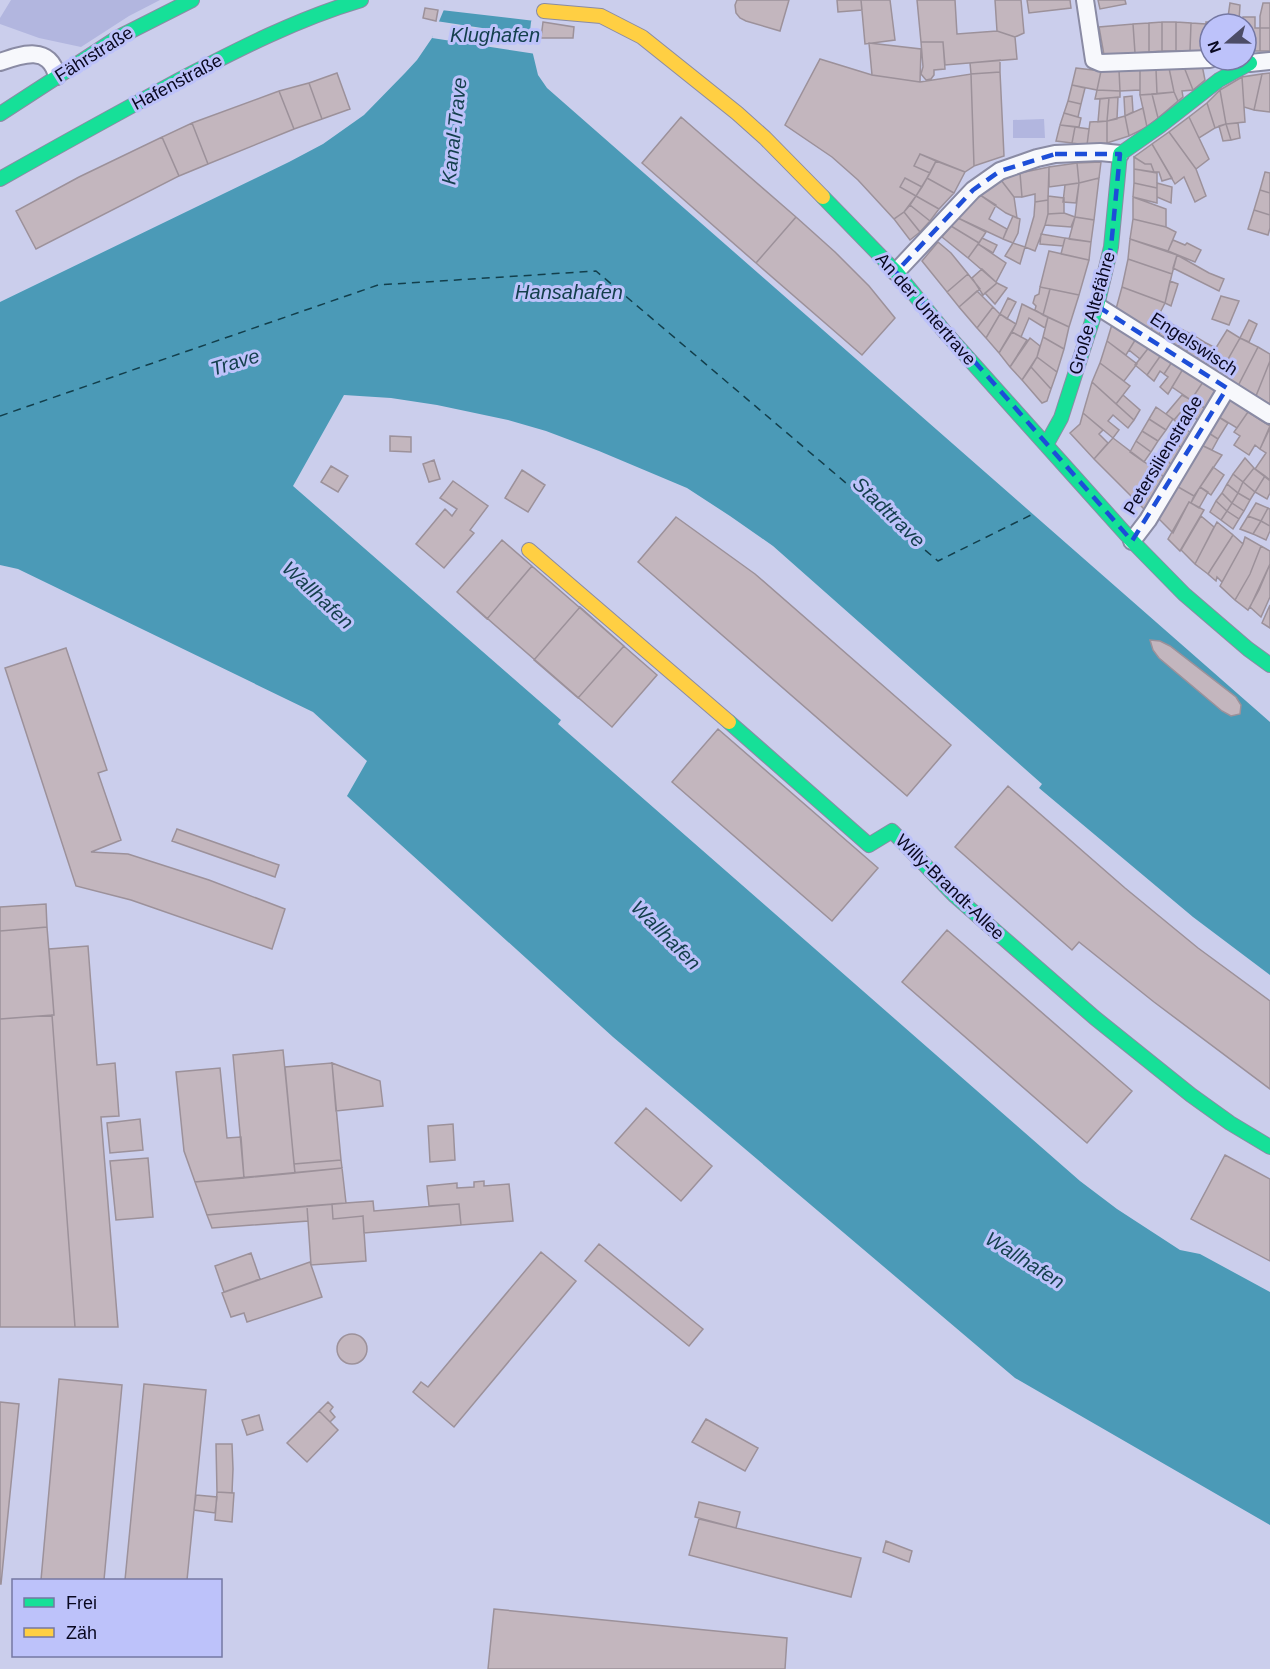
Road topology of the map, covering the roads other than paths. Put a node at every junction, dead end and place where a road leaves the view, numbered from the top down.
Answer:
1 (192, 0) edge
2 (361, 0) edge
3 (603, 0) edge
4 (1085, 0) edge
5 (544, 10) dead end
6 (601, 16) junction
7 (1198, 59) edge
8 (0, 62) edge
9 (1231, 72) edge
10 (57, 76) junction
11 (0, 114) edge
12 (1120, 154) junction
13 (0, 179) edge
14 (896, 272) junction
15 (1097, 306) junction
16 (1227, 388) junction
17 (1270, 416) edge
18 (1046, 445) junction
19 (1132, 541) junction
20 (529, 550) dead end
21 (1270, 665) edge
22 (1270, 1147) edge

1 - 10 street, Fährstraße
2 - 13 street, Hafenstraße
3 - 6 street
4 - 7 street
5 - 6 street, An der Untertrave
6 - 14 street, An der Untertrave
8 - 10 street
9 - 12 street
10 - 11 street, Fährstraße
12 - 14 street
12 - 15 street, Große Altefähre
14 - 18 street, An der Untertrave
15 - 16 street, Engelswisch
15 - 18 street, Große Altefähre
16 - 17 street, Engelswisch
16 - 19 street, Petersilienstraße
18 - 19 street, An der Untertrave
19 - 21 street, An der Untertrave
20 - 22 street, Willy-Brandt-Allee

